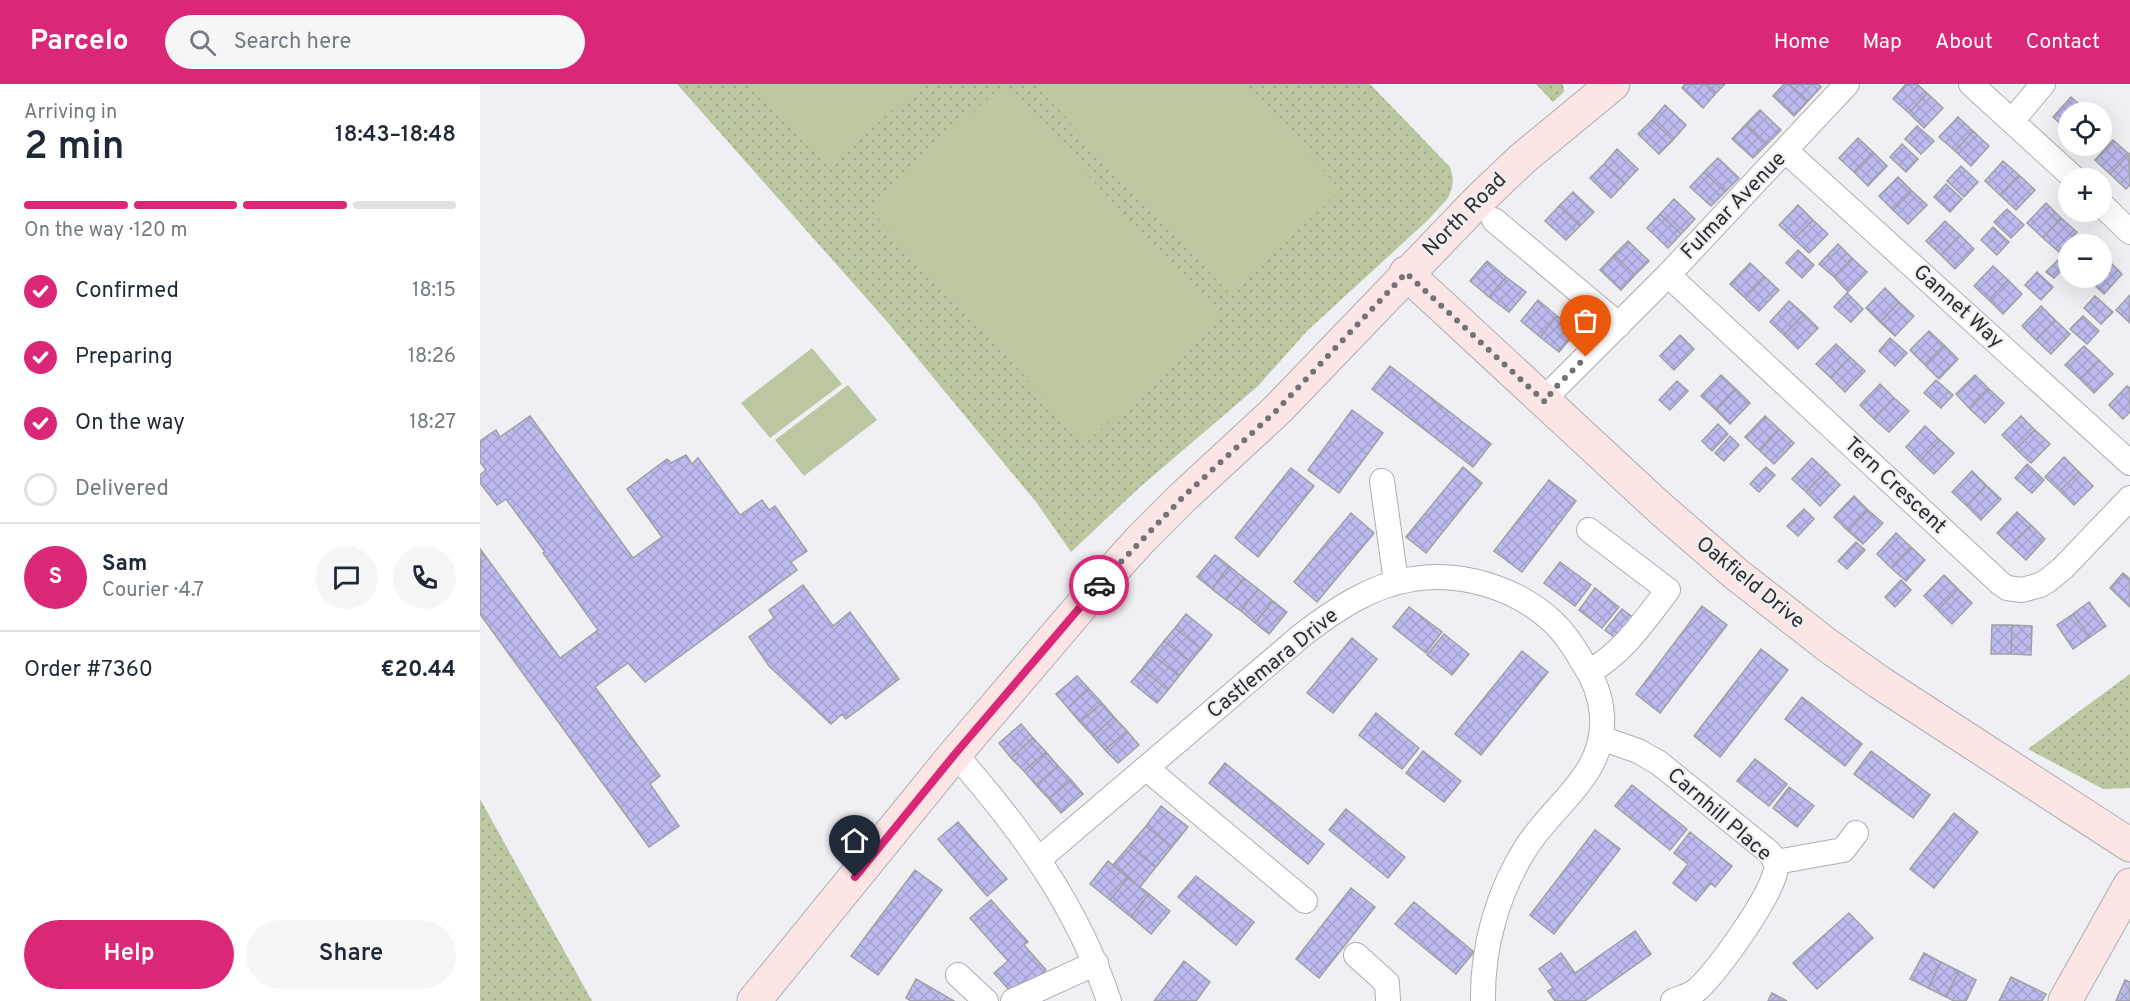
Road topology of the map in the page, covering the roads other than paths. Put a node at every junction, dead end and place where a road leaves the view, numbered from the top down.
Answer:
1 (1613, 84) edge
2 (1847, 84) edge
3 (1971, 84) edge
4 (2043, 84) edge
5 (2012, 120) junction
6 (1786, 151) junction
7 (2062, 168) edge
8 (2112, 215) edge
9 (1494, 220) dead end
10 (2130, 232) edge
11 (1406, 273) junction
12 (1668, 275) junction
13 (1618, 324) junction
14 (1545, 402) junction
15 (2130, 463) edge
16 (1382, 481) dead end
17 (2130, 498) edge
18 (1589, 530) dead end
19 (1396, 582) junction
20 (1589, 672) junction
21 (1601, 738) junction
22 (955, 754) junction
23 (1146, 768) junction
24 (1856, 833) dead end
25 (2130, 845) edge
26 (1038, 860) junction
27 (1776, 862) junction
28 (2130, 885) edge
29 (1305, 901) dead end
30 (1356, 955) dead end
31 (1096, 963) junction
32 (958, 975) dead end
33 (754, 1001) edge
34 (986, 1001) edge
35 (1013, 1001) edge
36 (1109, 1001) edge
37 (1388, 1001) edge
38 (1483, 1001) edge
39 (1673, 1001) edge
40 (2065, 1001) edge

1 - 11 street, North Road
2 - 6 street, Fulmar Avenue
3 - 5 street
4 - 5 street
5 - 7 street
6 - 12 street, Fulmar Avenue
6 - 15 street, Gannet Way
8 - 10 street
9 - 13 street
11 - 14 street, Oakfield Drive
11 - 22 street, North Road
12 - 13 street, Fulmar Avenue
12 - 17 street, Tern Crescent
13 - 14 street, Fulmar Avenue
14 - 25 street, Oakfield Drive
16 - 19 street
18 - 20 street
19 - 20 street, Castlemara Drive
19 - 23 street, Castlemara Drive
20 - 21 street, Castlemara Drive
21 - 27 street, Carnhill Place
21 - 38 street, Castlemara Drive
22 - 26 street
22 - 33 street, North Road
23 - 26 street, Castlemara Drive
23 - 29 street
24 - 27 street
26 - 31 street
27 - 39 street, Carnhill Place
28 - 40 street
30 - 37 street
31 - 35 street
31 - 36 street
32 - 34 street

